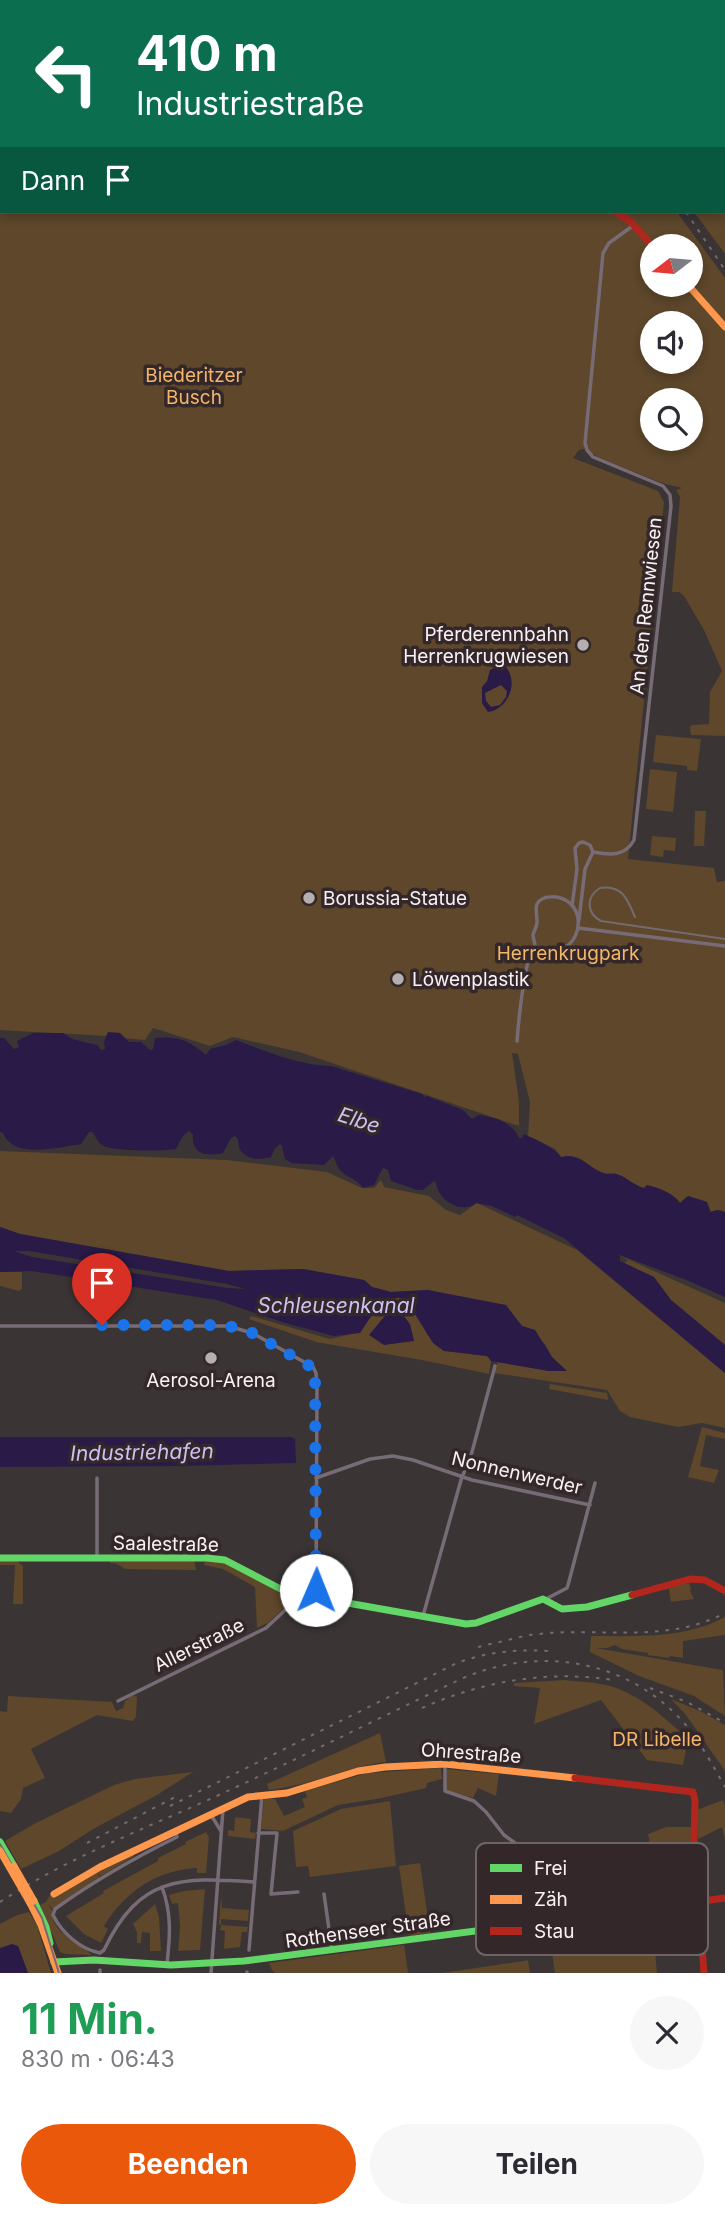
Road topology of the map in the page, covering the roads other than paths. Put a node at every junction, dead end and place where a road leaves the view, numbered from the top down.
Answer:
1 (619, 214) edge
2 (634, 225) junction
3 (642, 234) edge
4 (699, 298) edge
5 (725, 327) edge
6 (593, 852) junction
7 (572, 906) junction
8 (578, 926) junction
9 (725, 946) edge
10 (535, 948) junction
11 (517, 1041) dead end
12 (0, 1326) edge
13 (495, 1366) dead end
14 (97, 1478) dead end
15 (316, 1478) junction
16 (462, 1478) junction
17 (595, 1483) dead end
18 (590, 1504) junction
19 (0, 1558) edge
20 (97, 1558) junction
21 (725, 1591) edge
22 (288, 1594) junction
23 (297, 1596) junction
24 (316, 1598) junction
25 (546, 1599) junction
26 (288, 1608) junction
27 (423, 1616) junction
28 (118, 1701) dead end
29 (445, 1764) junction
30 (262, 1794) junction
31 (223, 1809) junction
32 (211, 1815) junction
33 (222, 1831) junction
34 (258, 1833) junction
35 (0, 1842) edge
36 (516, 1843) edge
37 (694, 1843) edge
38 (0, 1851) edge
39 (135, 1853) junction
40 (218, 1880) junction
41 (254, 1882) junction
42 (162, 1887) junction
43 (298, 1892) dead end
44 (324, 1894) dead end
45 (54, 1895) dead end
46 (32, 1902) junction
47 (476, 1931) edge
48 (249, 1950) dead end
49 (332, 1950) junction
50 (703, 1955) edge
51 (54, 1962) junction
52 (211, 1963) junction
53 (167, 1964) junction
54 (58, 1973) edge
55 (211, 1973) edge
56 (704, 1973) edge

1 - 2 street
2 - 3 street
2 - 6 street, An den Rennwiesen
4 - 5 street
6 - 7 street, An den Rennwiesen
6 - 8 street
7 - 8 street
7 - 10 street
8 - 9 street
8 - 10 street
10 - 11 street
12 - 15 street
13 - 16 street
14 - 20 street
15 - 16 street, Nonnenwerder
15 - 24 street
16 - 18 street, Nonnenwerder
16 - 27 street
17 - 18 street
18 - 25 street
19 - 20 street, Saalestraße
20 - 22 street, Saalestraße
21 - 25 street
22 - 23 street, Saalestraße
22 - 26 street
23 - 24 street, Saalestraße
23 - 26 street, Allerstraße
24 - 27 street, Saalestraße
25 - 27 street, Saalestraße
26 - 28 street, Allerstraße
29 - 30 street, Ohrestraße
29 - 36 street
29 - 37 street, Ohrestraße
30 - 31 street, Ohrestraße
30 - 34 street
31 - 32 street, Ohrestraße
31 - 33 street
32 - 33 street
32 - 39 street, Ohrestraße
33 - 40 street
34 - 41 street
34 - 43 street
35 - 46 street, bridge
38 - 46 street, bridge
39 - 42 street, Ohrestraße
39 - 45 street, Ohrestraße
40 - 41 street
40 - 42 street
40 - 52 street
41 - 48 street
42 - 53 street
44 - 49 street
46 - 51 street
47 - 49 street, Rothenseer Straße
49 - 52 street, Rothenseer Straße
50 - 56 street
51 - 53 street, Rothenseer Straße
51 - 54 street
52 - 53 street, Rothenseer Straße
52 - 55 street

